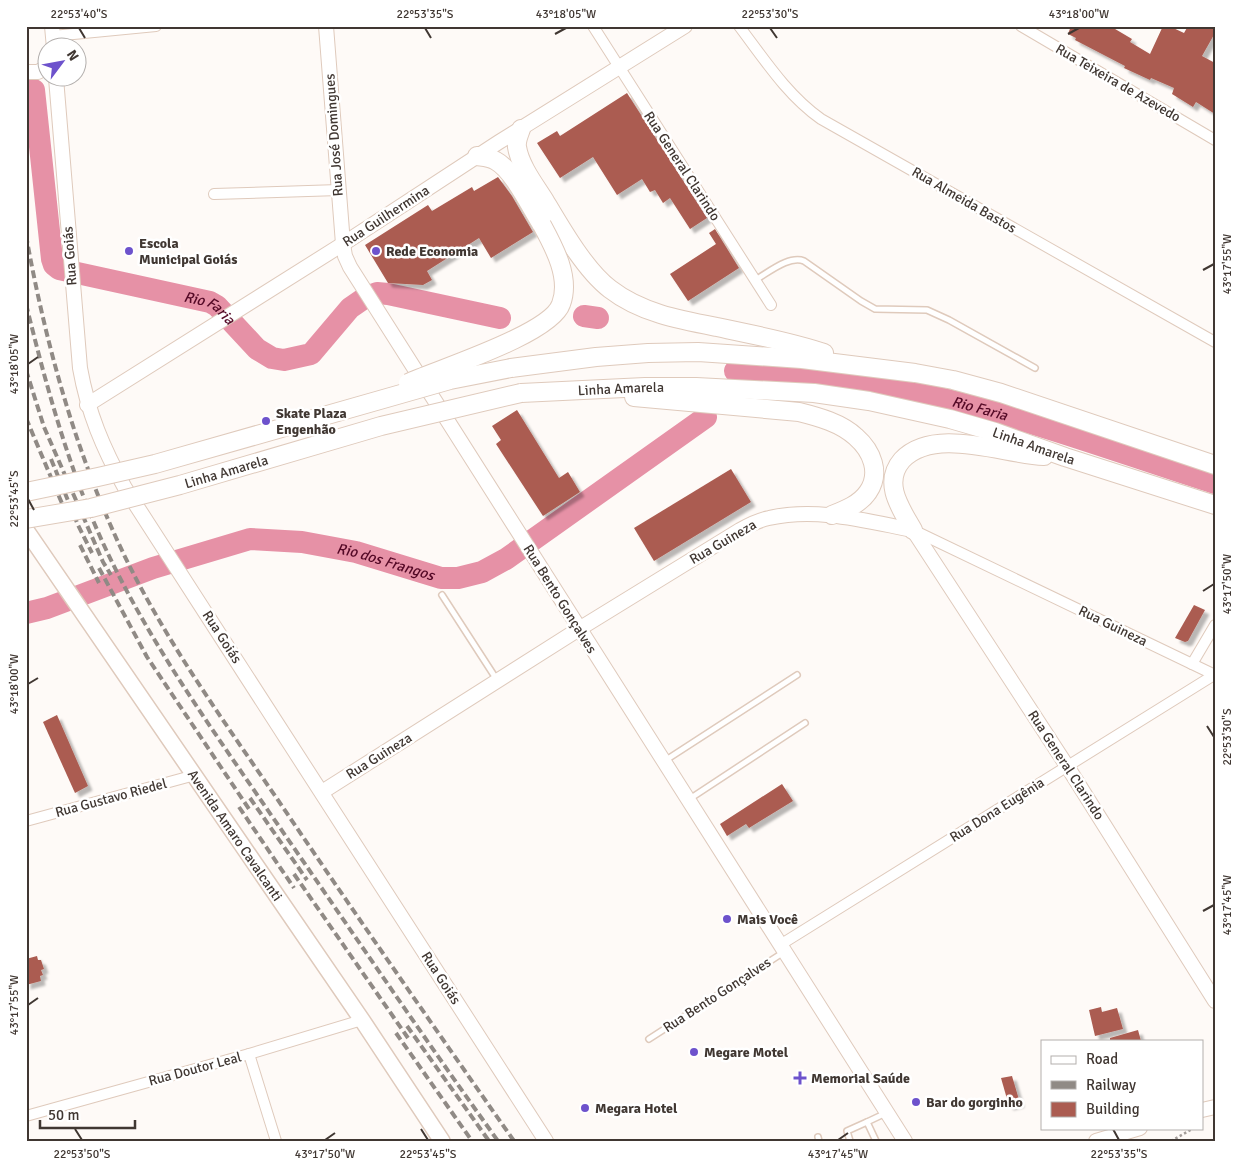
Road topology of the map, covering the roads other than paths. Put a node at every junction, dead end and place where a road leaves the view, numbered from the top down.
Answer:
1 (156, 26) edge
2 (326, 26) edge
3 (592, 26) edge
4 (685, 26) edge
5 (739, 26) edge
6 (1021, 26) edge
7 (53, 37) edge
8 (619, 67) junction
9 (48, 88) edge
10 (521, 129) junction
11 (1215, 140) edge
12 (477, 156) junction
13 (339, 190) junction
14 (214, 194) dead end
15 (343, 244) junction
16 (755, 280) junction
17 (771, 305) dead end
18 (1215, 342) edge
19 (857, 365) junction
20 (1035, 368) dead end
21 (589, 390) junction
22 (377, 401) junction
23 (88, 405) junction
24 (1065, 457) junction
25 (1215, 465) edge
26 (26, 492) edge
27 (1215, 505) edge
28 (832, 515) junction
29 (26, 520) edge
30 (26, 530) edge
31 (913, 530) junction
32 (26, 545) edge
33 (442, 594) dead end
34 (73, 597) junction
35 (1215, 625) edge
36 (579, 629) junction
37 (1192, 664) junction
38 (797, 675) dead end
39 (1214, 675) edge
40 (497, 681) junction
41 (805, 723) dead end
42 (663, 761) junction
43 (1067, 766) junction
44 (195, 775) junction
45 (322, 792) junction
46 (688, 800) junction
47 (26, 821) edge
48 (782, 948) junction
49 (1215, 1002) edge
50 (362, 1020) junction
51 (649, 1038) dead end
52 (249, 1054) junction
53 (887, 1113) junction
54 (26, 1116) edge
55 (866, 1122) junction
56 (1133, 1130) edge
57 (276, 1141) edge
58 (442, 1141) edge
59 (546, 1141) edge
60 (850, 1141) edge
61 (876, 1141) edge
62 (904, 1141) edge
63 (1096, 1141) edge

1 - 7 street
2 - 13 street, Rua José Domingues
3 - 8 street, Rua General Clarindo
4 - 8 street, Rua Guilhermina
5 - 18 street, Rua Almeida Bastos
6 - 11 street, Rua Teixeira de Azevedo
8 - 10 street, Rua Guilhermina
8 - 16 street, Rua General Clarindo
9 - 23 street, Rua Goiás
10 - 12 street, Rua Guilhermina
10 - 19 highway
12 - 15 street, Rua Guilhermina
12 - 22 highway, bridge
13 - 14 street
13 - 15 street, Rua José Domingues
15 - 23 street, Rua Guilhermina
15 - 36 street, Rua Bento Gonçalves
16 - 17 street, Rua General Clarindo
16 - 20 lane
19 - 22 highway, Linha Amarela, bridge
19 - 25 highway, Linha Amarela
21 - 24 highway, Linha Amarela
21 - 28 highway
21 - 29 highway, Linha Amarela, bridge
22 - 26 highway, Linha Amarela, bridge
23 - 45 street, Rua Goiás
24 - 27 highway, Linha Amarela
24 - 31 highway
28 - 31 street, Rua Guineza
28 - 36 street, Rua Guineza
30 - 34 main road, Avenida Amaro Cavalcanti
31 - 37 street, Rua Guineza
31 - 43 street, Rua General Clarindo
32 - 34 main road
33 - 40 lane
34 - 44 main road, Avenida Amaro Cavalcanti
35 - 37 street
36 - 40 street, Rua Guineza
36 - 42 street, Rua Bento Gonçalves
37 - 39 street, Rua Guineza
38 - 42 lane
39 - 43 street, Rua Dona Eugênia
40 - 45 street, Rua Guineza
41 - 46 lane
42 - 46 street, Rua Bento Gonçalves
43 - 48 street, Rua Dona Eugênia
43 - 49 street, Rua General Clarindo
44 - 47 street, Rua Gustavo Riedel
44 - 50 main road, Avenida Amaro Cavalcanti
45 - 59 street, Rua Goiás
46 - 48 street, Rua Bento Gonçalves
48 - 51 lane, Rua Bento Gonçalves
48 - 53 street, Rua Bento Gonçalves
50 - 52 street, Rua Doutor Leal
50 - 58 main road, Avenida Amaro Cavalcanti
52 - 54 street, Rua Doutor Leal
52 - 57 street
53 - 55 lane
53 - 62 street, Rua Bento Gonçalves
55 - 60 lane
55 - 61 lane
56 - 63 street

